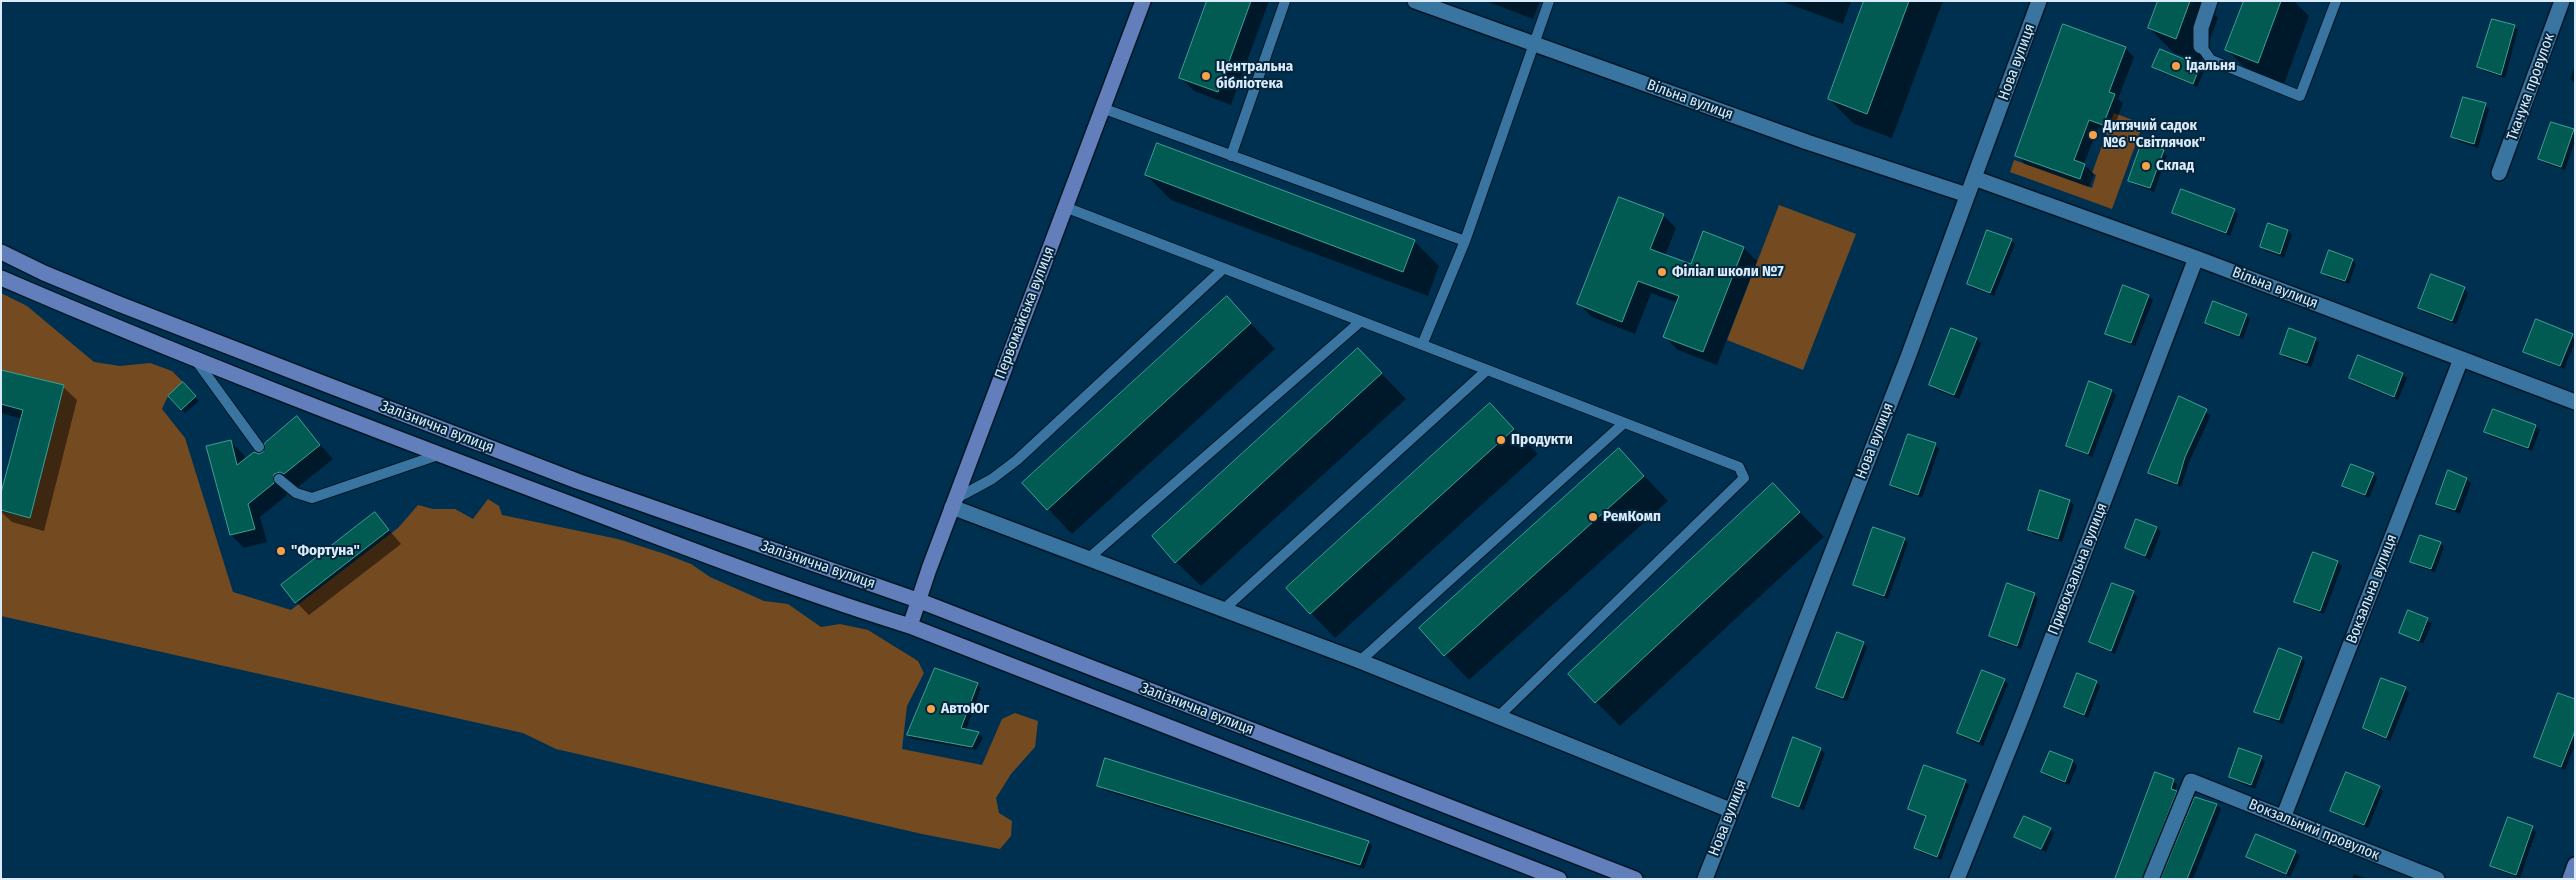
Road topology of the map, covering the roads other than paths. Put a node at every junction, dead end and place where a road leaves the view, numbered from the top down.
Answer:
1 (1143, 1) edge
2 (1285, 1) edge
3 (1414, 1) edge
4 (1549, 1) edge
5 (2039, 1) edge
6 (2210, 1) edge
7 (2336, 1) edge
8 (2562, 1) edge
9 (1534, 44) junction
10 (2201, 46) joint
11 (1102, 108) junction
12 (1231, 156) junction
13 (2499, 173) dead end
14 (1974, 178) junction
15 (1967, 195) junction
16 (1064, 207) junction
17 (1465, 241) junction
18 (1, 252) edge
19 (2196, 258) junction
20 (1224, 268) junction
21 (1, 278) edge
22 (1361, 321) junction
23 (1422, 345) junction
24 (195, 358) junction
25 (2461, 359) junction
26 (1487, 370) junction
27 (2575, 402) edge
28 (1624, 423) junction
29 (259, 447) dead end
30 (441, 454) junction
31 (278, 479) dead end
32 (954, 503) junction
33 (1089, 558) junction
34 (920, 601) junction
35 (1224, 609) junction
36 (910, 626) junction
37 (1360, 661) junction
38 (1499, 716) junction
39 (1730, 810) junction
40 (2283, 818) junction
41 (2575, 865) edge
42 (1559, 879) edge
43 (1635, 879) edge
44 (1705, 879) edge
45 (1958, 879) edge
46 (2151, 879) edge
47 (2437, 879) edge
48 (2570, 879) edge

1 - 11 main road, Первомайська вулиця
2 - 12 lane
3 - 9 street, Вільна вулиця
4 - 9 lane
5 - 14 street, Нова вулиця
6 - 10 street
7 - 10 lane
8 - 13 street, Ткачука провулок
9 - 15 street, Вільна вулиця
9 - 17 lane
11 - 12 lane
11 - 16 main road, Первомайська вулиця
12 - 17 lane
14 - 15 street, Нова вулиця
14 - 19 street, Вільна вулиця
15 - 39 street, Нова вулиця
16 - 20 lane
16 - 32 main road, Первомайська вулиця
17 - 23 lane
18 - 34 main road, Залізнична вулиця
19 - 25 street, Вільна вулиця
19 - 45 street, Привокзальна вулиця
20 - 22 lane
20 - 32 lane
21 - 24 main road, Залізнична вулиця
22 - 23 lane
22 - 33 lane
23 - 26 lane
24 - 29 lane
24 - 30 main road, Залізнична вулиця
25 - 27 street, Вільна вулиця
25 - 40 street, Вокзальна вулиця
26 - 28 lane
26 - 35 lane
28 - 37 lane
28 - 38 lane
30 - 31 lane
30 - 36 main road, Залізнична вулиця
32 - 33 street
32 - 34 main road, Первомайська вулиця
33 - 35 street
34 - 36 main road, Первомайська вулиця
34 - 43 main road, Залізнична вулиця
35 - 37 street
36 - 42 main road, Залізнична вулиця
37 - 38 street
38 - 39 street
39 - 44 street, Нова вулиця
40 - 46 street, Вокзальний провулок
40 - 47 street, Вокзальний провулок
41 - 48 main road

